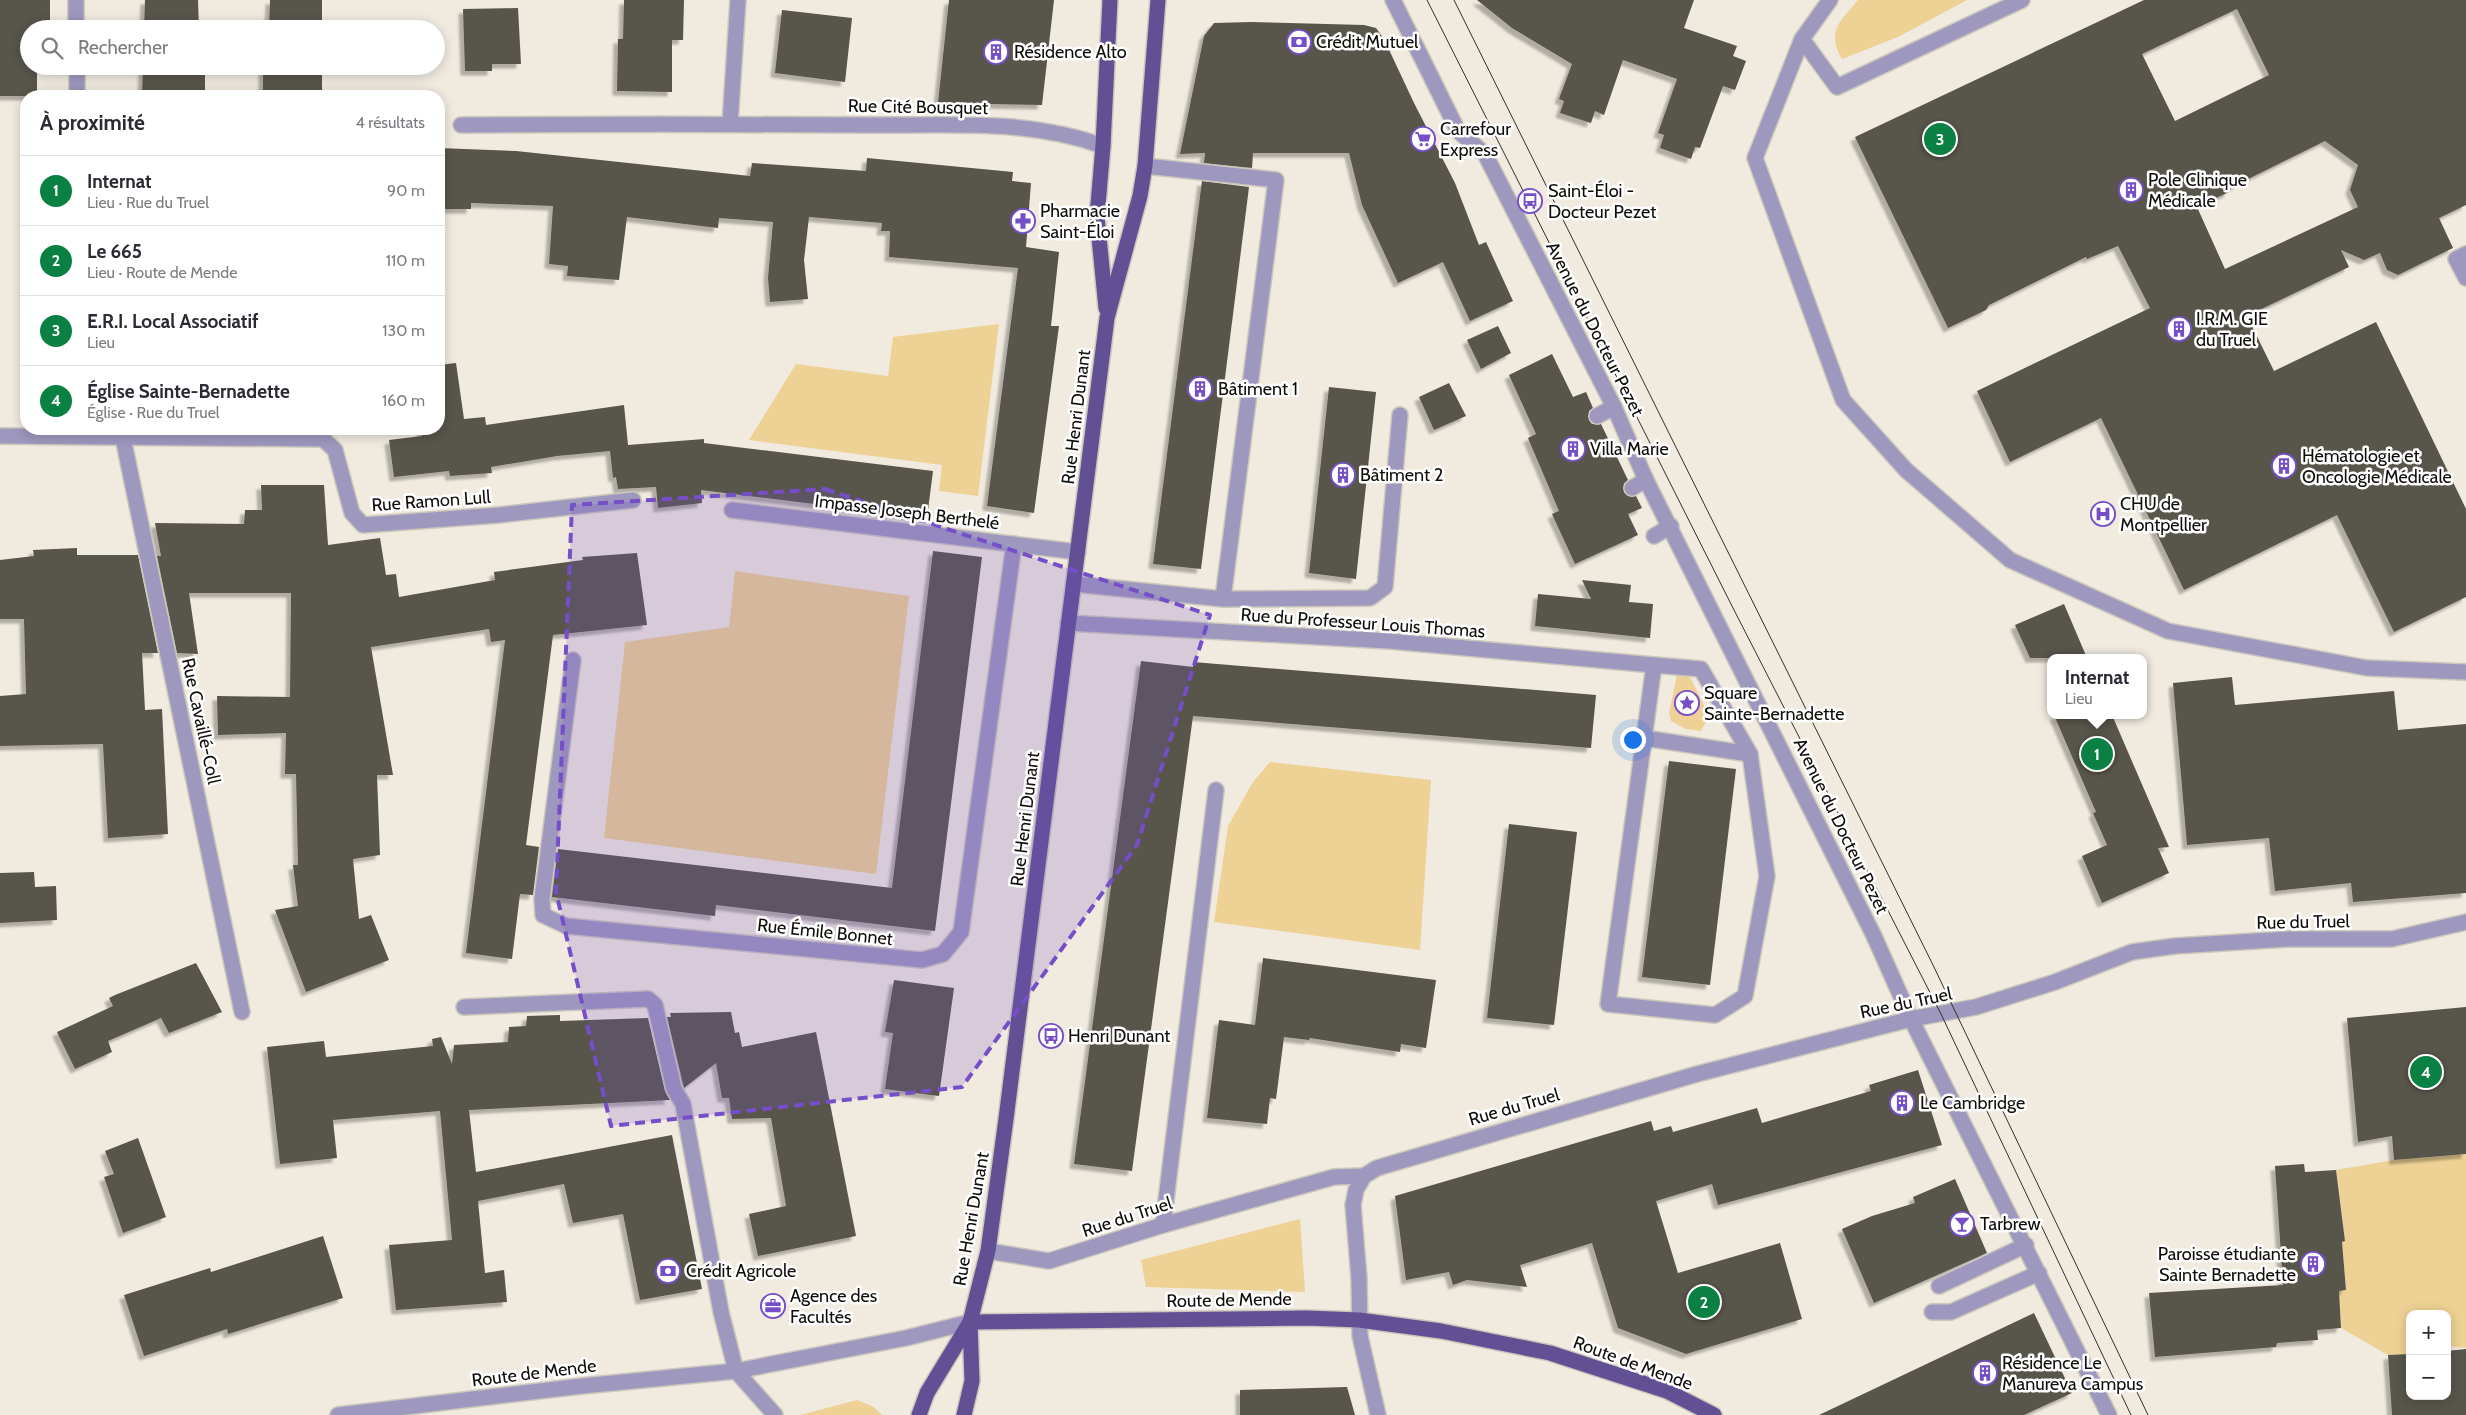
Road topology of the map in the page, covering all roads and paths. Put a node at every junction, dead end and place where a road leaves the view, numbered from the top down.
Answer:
1 (76, 0) edge
2 (738, 0) edge
3 (1110, 0) edge
4 (1158, 0) edge
5 (1393, 0) edge
6 (1830, 0) edge
7 (2022, 0) edge
8 (76, 20) edge
9 (1802, 39) junction
10 (77, 75) edge
11 (77, 90) edge
12 (730, 124) junction
13 (461, 125) dead end
14 (1103, 146) junction
15 (1145, 166) junction
16 (2466, 254) edge
17 (2466, 278) edge
18 (1107, 318) junction
19 (1614, 408) junction
20 (1400, 415) dead end
21 (1597, 416) dead end
22 (20, 435) edge
23 (101, 435) edge
24 (0, 436) edge
25 (123, 438) junction
26 (1646, 480) junction
27 (1632, 488) dead end
28 (633, 500) dead end
29 (732, 510) dead end
30 (1671, 526) junction
31 (1654, 536) dead end
32 (1014, 544) junction
33 (1078, 552) junction
34 (1074, 584) junction
35 (1223, 599) junction
36 (1068, 623) junction
37 (573, 660) dead end
38 (1654, 664) junction
39 (2466, 672) edge
40 (1644, 738) junction
41 (1750, 754) junction
42 (1216, 790) dead end
43 (2466, 922) edge
44 (464, 1007) dead end
45 (242, 1012) dead end
46 (1912, 1019) junction
47 (1364, 1176) junction
48 (1163, 1225) junction
49 (2026, 1246) junction
50 (988, 1251) junction
51 (2040, 1273) junction
52 (1939, 1286) dead end
53 (1932, 1312) dead end
54 (1359, 1320) junction
55 (970, 1322) junction
56 (736, 1371) junction
57 (338, 1415) edge
58 (775, 1415) edge
59 (919, 1415) edge
60 (964, 1415) edge
61 (1378, 1415) edge
62 (1714, 1415) edge
63 (2109, 1415) edge

1 - 8 street
2 - 12 street
3 - 14 main road, Rue Henri Dunant
4 - 15 main road, Rue Henri Dunant
5 - 19 street, Avenue du Docteur Pezet
6 - 9 street
7 - 9 street
9 - 39 street
10 - 11 street
12 - 13 street, Rue Cité Bousquet
12 - 14 street, Rue Cité Bousquet
14 - 18 main road, Rue Henri Dunant
15 - 18 main road, Rue Henri Dunant
15 - 35 street
16 - 17 street
18 - 33 main road, Rue Henri Dunant
19 - 21 street
19 - 26 street, Avenue du Docteur Pezet
20 - 35 street
22 - 24 street, Rue Ramon Lull
23 - 25 street, Rue Ramon Lull
25 - 28 street, Rue Ramon Lull
25 - 45 street, Rue Cavaillé-Coll
26 - 27 street
26 - 30 street, Avenue du Docteur Pezet
29 - 32 street, Impasse Joseph Berthelé
30 - 31 street
30 - 46 street, Avenue du Docteur Pezet
32 - 33 street, Impasse Joseph Berthelé
32 - 37 street, Rue Émile Bonnet
33 - 34 main road, Rue Henri Dunant
34 - 35 street
34 - 36 main road, Rue Henri Dunant
36 - 38 street, Rue du Professeur Louis Thomas
36 - 50 main road, Rue Henri Dunant
38 - 40 street
38 - 41 street, Rue du Professeur Louis Thomas
40 - 41 street
40 - 41 street
42 - 48 street
43 - 46 street, Rue du Truel
44 - 56 street
46 - 47 street, Rue du Truel
46 - 49 street, Avenue du Docteur Pezet
47 - 48 street, Rue du Truel
47 - 54 street
48 - 50 street, Rue du Truel
49 - 51 street, Avenue du Docteur Pezet
49 - 52 street
50 - 55 main road, Rue Henri Dunant
51 - 53 street
51 - 63 street, Avenue du Docteur Pezet
54 - 55 main road, Route de Mende
54 - 61 street
54 - 62 main road, Route de Mende
55 - 56 street, Route de Mende
55 - 59 main road
55 - 60 main road
56 - 57 street, Route de Mende
56 - 58 street

